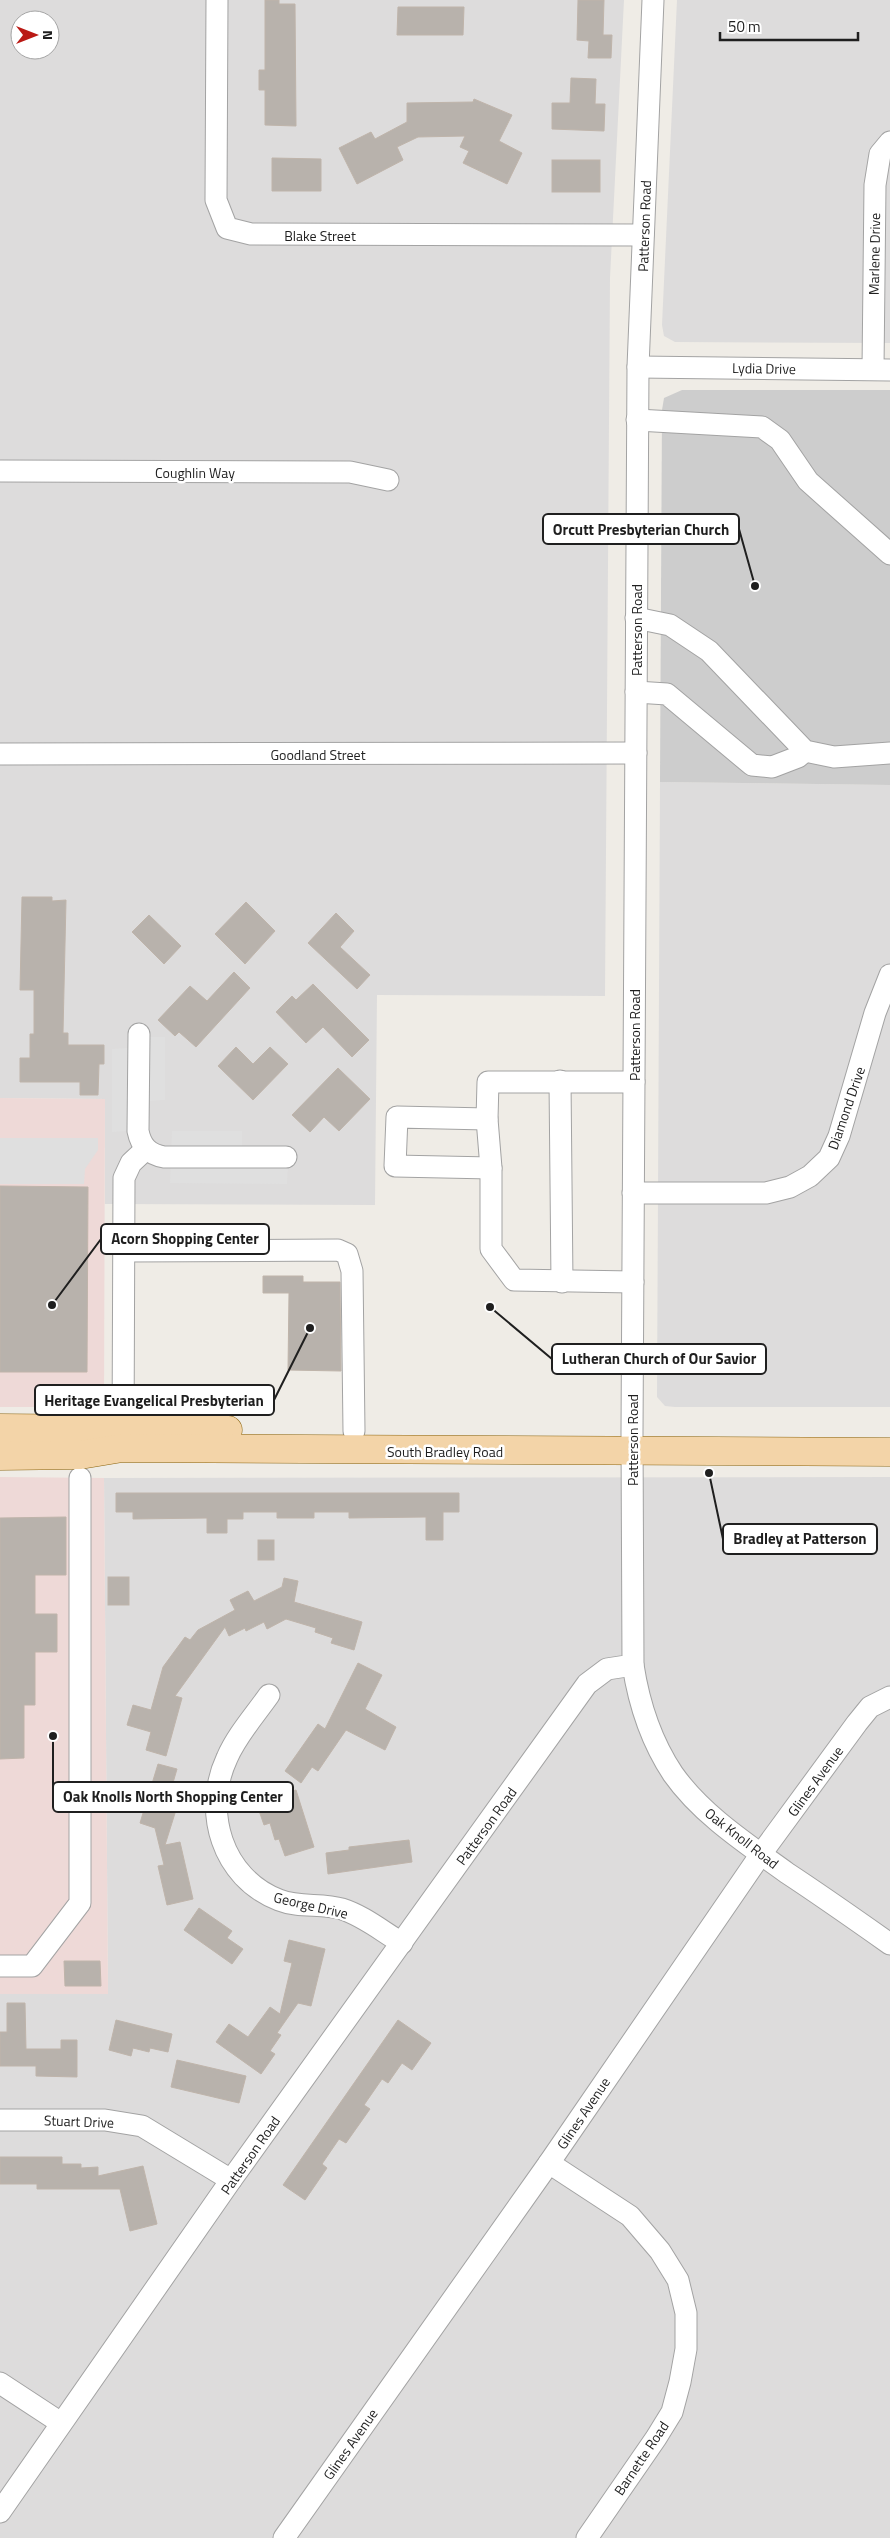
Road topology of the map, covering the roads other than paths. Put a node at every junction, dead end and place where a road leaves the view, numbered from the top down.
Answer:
1 (217, 0) edge
2 (653, 0) edge
3 (890, 142) edge
4 (643, 235) junction
5 (638, 367) junction
6 (882, 370) edge
7 (637, 420) junction
8 (0, 471) edge
9 (388, 480) dead end
10 (890, 554) edge
11 (636, 618) junction
12 (636, 692) junction
13 (805, 751) junction
14 (636, 753) junction
15 (890, 753) edge
16 (0, 754) edge
17 (890, 976) edge
18 (139, 1034) dead end
19 (560, 1081) junction
20 (634, 1082) junction
21 (487, 1119) junction
22 (146, 1149) junction
23 (286, 1157) dead end
24 (491, 1168) junction
25 (633, 1193) junction
26 (124, 1251) junction
27 (562, 1282) junction
28 (633, 1282) junction
29 (0, 1428) edge
30 (354, 1431) junction
31 (890, 1434) edge
32 (123, 1439) junction
33 (0, 1442) edge
34 (632, 1442) junction
35 (890, 1452) edge
36 (0, 1456) edge
37 (56, 1456) junction
38 (80, 1478) dead end
39 (633, 1665) junction
40 (269, 1695) dead end
41 (890, 1697) edge
42 (761, 1854) junction
43 (402, 1943) junction
44 (890, 1944) edge
45 (0, 1966) edge
46 (0, 2120) edge
47 (549, 2163) junction
48 (232, 2180) junction
49 (0, 2383) edge
50 (61, 2423) junction
51 (0, 2512) edge
52 (284, 2538) edge
53 (587, 2538) edge

1 - 4 street, Blake Street
2 - 4 street, Patterson Road
3 - 6 street, Marlene Drive
4 - 5 street, Patterson Road
5 - 6 street, Lydia Drive
5 - 7 street, Patterson Road
7 - 10 street
7 - 11 street, Patterson Road
8 - 9 street, Coughlin Way
11 - 12 street, Patterson Road
11 - 13 street
12 - 13 street
12 - 14 street, Patterson Road
13 - 15 street
14 - 16 street, Goodland Street
14 - 20 street, Patterson Road
17 - 25 street, Diamond Drive
18 - 22 street
19 - 20 street
19 - 21 street
19 - 27 street
20 - 25 street, Patterson Road
21 - 24 street
21 - 24 street
22 - 23 street
22 - 26 street
24 - 27 street
25 - 28 street, Patterson Road
26 - 30 street
26 - 32 street
27 - 28 street
28 - 34 street, Patterson Road
29 - 32 main road, South Bradley Road
30 - 32 main road, South Bradley Road
30 - 34 main road, South Bradley Road
31 - 34 main road, South Bradley Road
32 - 34 main road, South Bradley Road
32 - 37 main road, South Bradley Road
33 - 37 main road
34 - 35 main road, South Bradley Road
34 - 39 street, Patterson Road
36 - 37 main road, South Bradley Road
38 - 45 street
39 - 42 street, Oak Knoll Road
39 - 43 street, Patterson Road
40 - 43 street, George Drive
41 - 42 street, Glines Avenue
42 - 44 street, Oak Knoll Road
42 - 47 street, Glines Avenue
43 - 48 street, Patterson Road
46 - 48 street, Stuart Drive
47 - 52 street, Glines Avenue
47 - 53 street, Barnette Road
48 - 50 street, Patterson Road
49 - 50 street
50 - 51 street, Patterson Road

